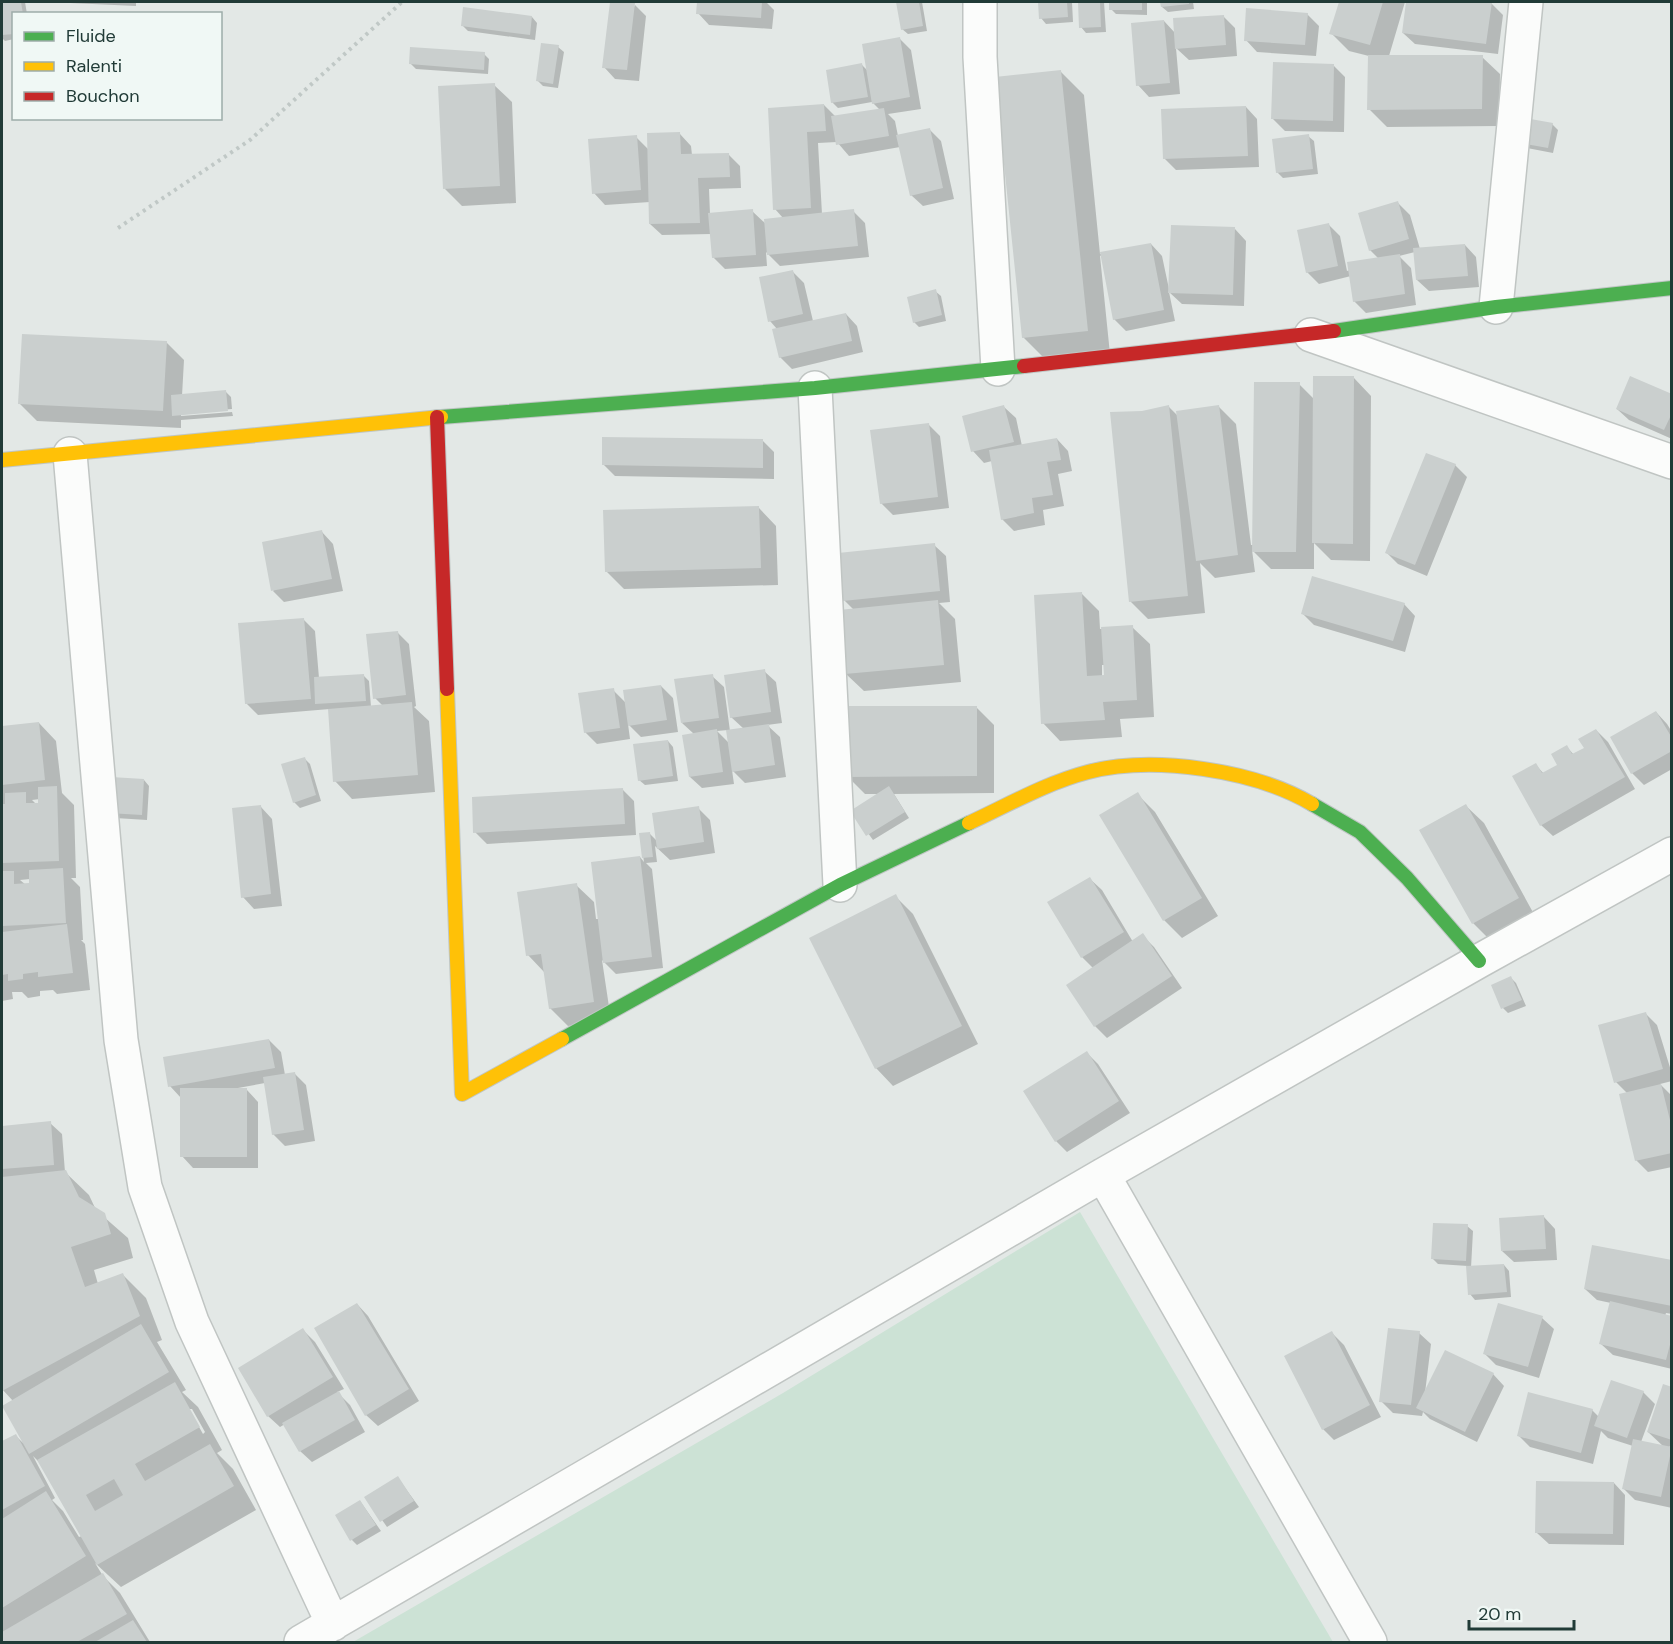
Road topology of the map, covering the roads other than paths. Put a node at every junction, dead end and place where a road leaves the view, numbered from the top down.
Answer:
1 (980, 2) edge
2 (1526, 2) edge
3 (1671, 288) edge
4 (1497, 307) junction
5 (1311, 334) junction
6 (998, 369) junction
7 (814, 388) junction
8 (437, 417) junction
9 (70, 454) junction
10 (2, 460) edge
11 (1671, 462) edge
12 (1671, 854) edge
13 (840, 885) junction
14 (1479, 961) junction
15 (1103, 1175) junction
16 (333, 1624) junction
17 (301, 1642) edge
18 (1370, 1642) edge

1 - 6 street
2 - 4 street
3 - 4 street
4 - 5 street
5 - 6 street
5 - 11 street
6 - 7 street
7 - 8 street
7 - 13 street
8 - 9 street
8 - 13 street
9 - 10 street
9 - 16 street
12 - 14 street
13 - 14 street
14 - 15 street
15 - 16 street
15 - 18 street
16 - 17 street

